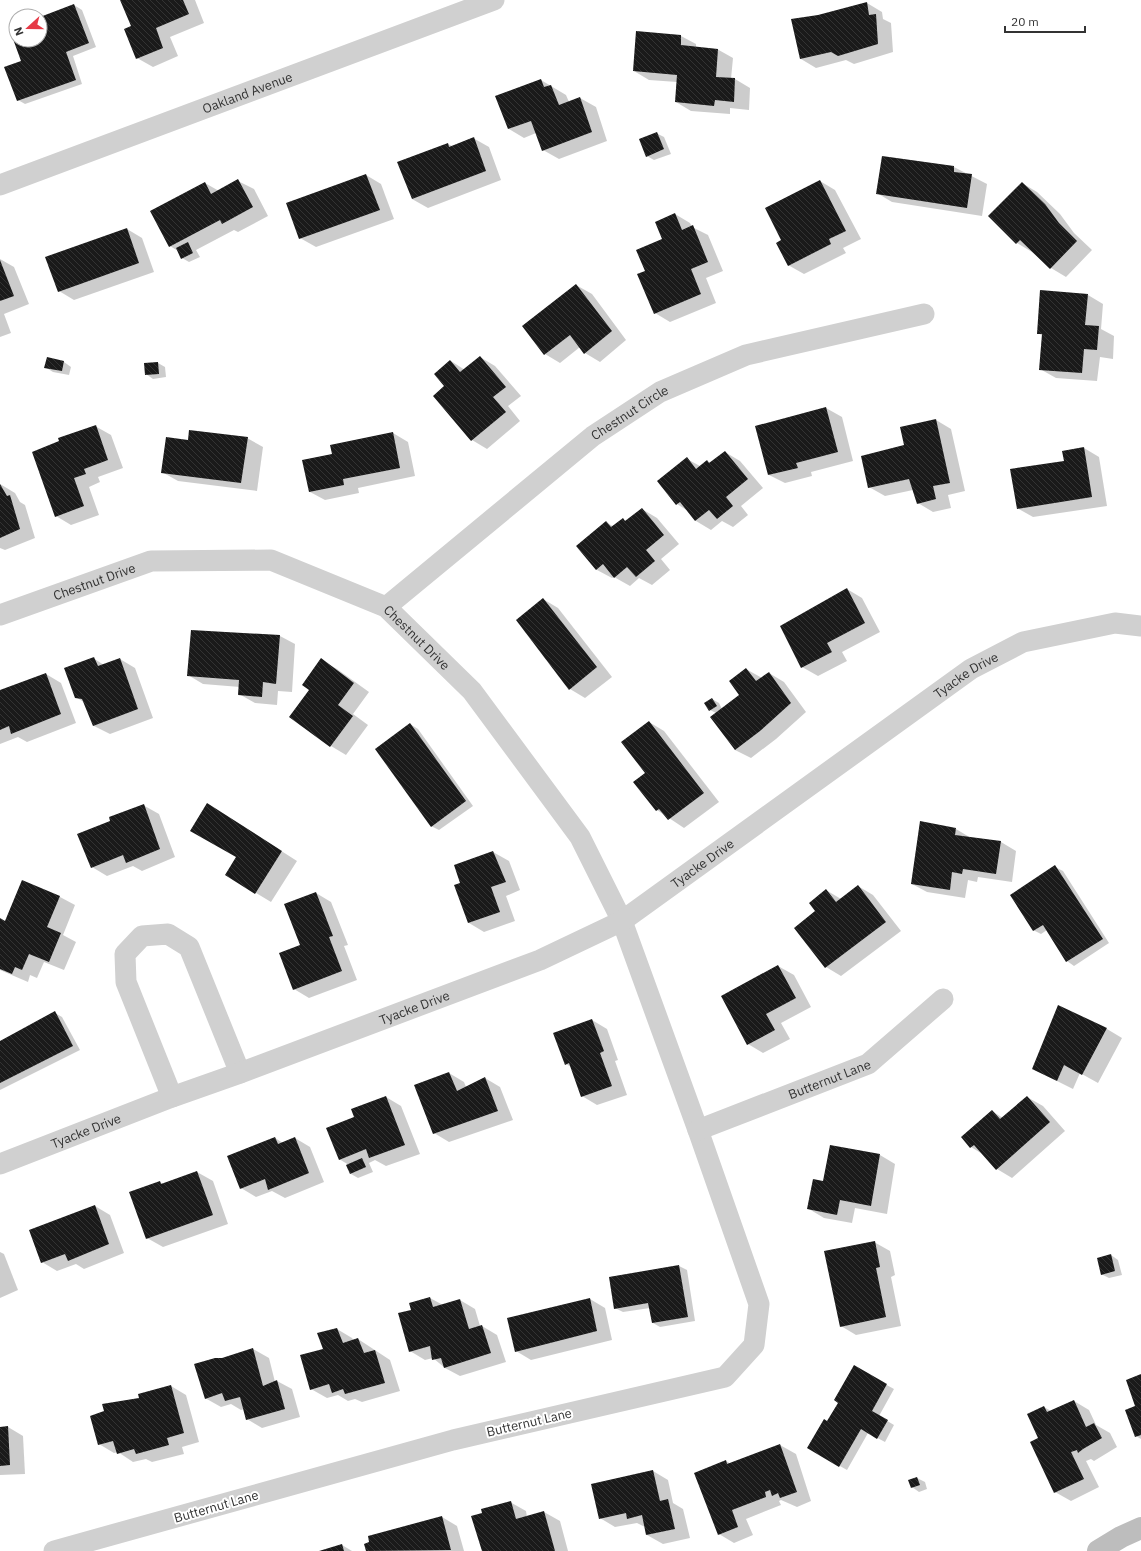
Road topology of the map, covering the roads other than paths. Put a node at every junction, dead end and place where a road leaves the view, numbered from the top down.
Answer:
1 (494, 0) edge
2 (0, 185) edge
3 (924, 314) dead end
4 (386, 607) junction
5 (0, 615) edge
6 (1141, 626) edge
7 (622, 921) junction
8 (943, 999) dead end
9 (240, 1073) junction
10 (172, 1097) junction
11 (698, 1130) junction
12 (0, 1164) edge
13 (1141, 1528) edge
14 (76, 1548) edge
15 (54, 1551) edge
16 (1098, 1551) edge

1 - 2 street, Oakland Avenue
3 - 4 street, Chestnut Circle
4 - 5 street, Chestnut Drive
4 - 7 street, Chestnut Drive
6 - 7 street, Tyacke Drive
7 - 9 street, Tyacke Drive
7 - 11 street, Butternut Lane
8 - 11 street, Butternut Lane
9 - 10 street, Tyacke Drive
9 - 10 street
10 - 12 street, Tyacke Drive
11 - 14 street, Butternut Lane
13 - 16 street
14 - 15 street, Butternut Lane

